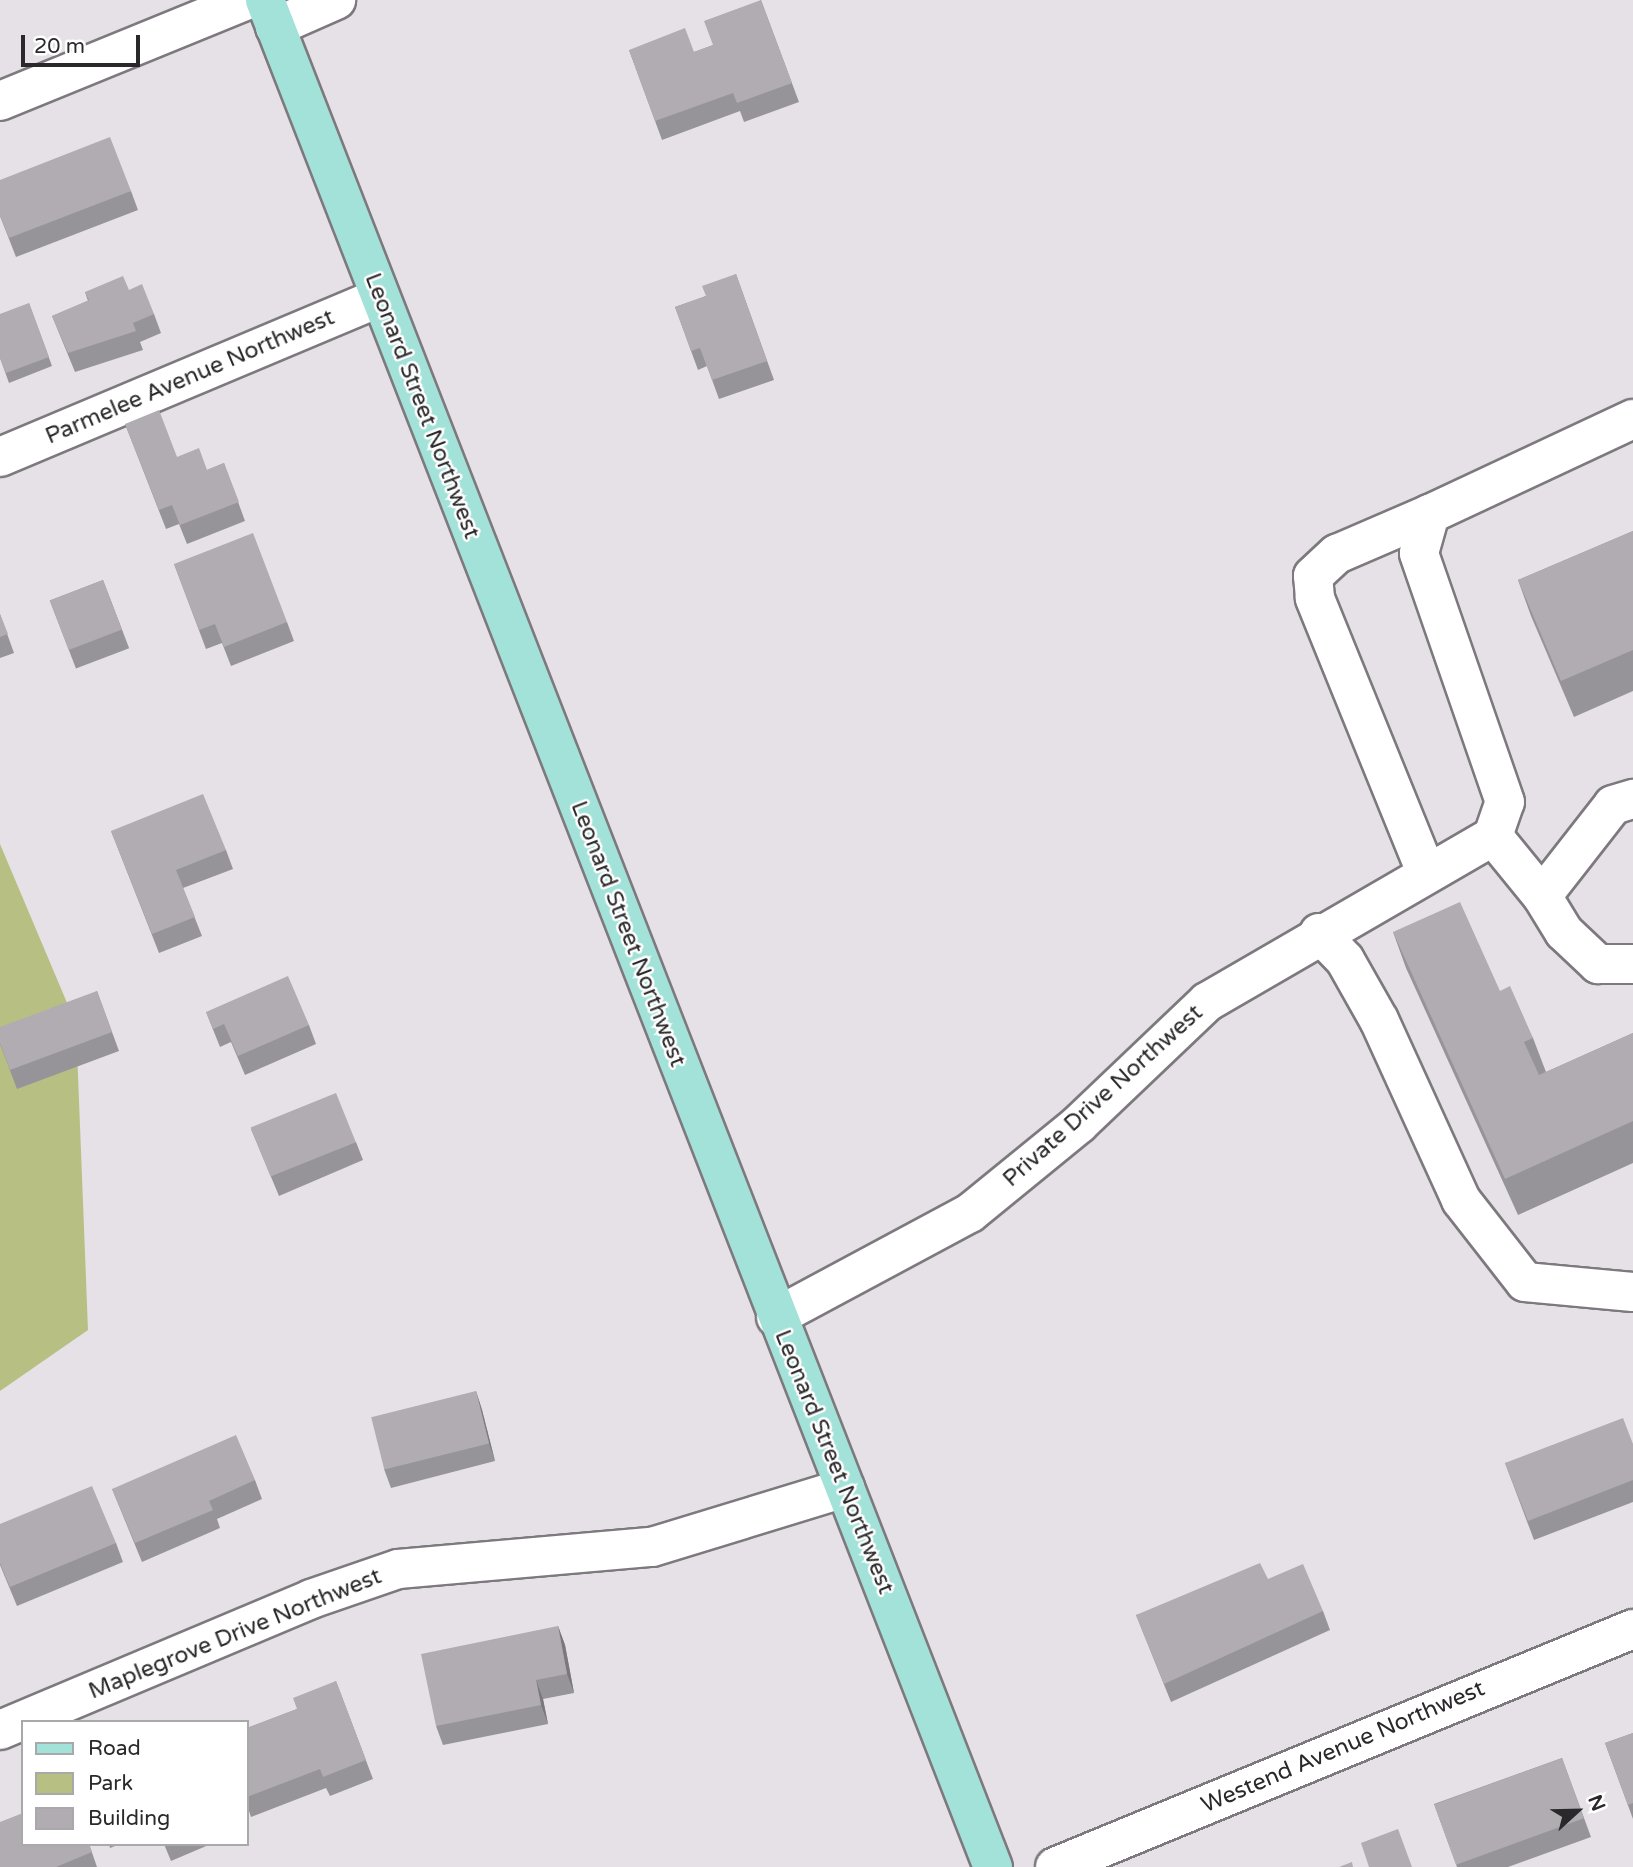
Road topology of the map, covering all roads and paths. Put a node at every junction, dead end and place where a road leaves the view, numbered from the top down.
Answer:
1 (248, 0) edge
2 (336, 0) edge
3 (270, 13) edge
4 (0, 101) edge
5 (380, 297) junction
6 (1633, 419) edge
7 (0, 457) edge
8 (1430, 514) junction
9 (1633, 799) edge
10 (1493, 836) junction
11 (1426, 872) junction
12 (1542, 896) junction
13 (1319, 933) junction
14 (1633, 964) edge
15 (1633, 1292) edge
16 (776, 1317) junction
17 (845, 1488) junction
18 (1633, 1629) edge
19 (24, 1720) edge
20 (21, 1721) edge
21 (0, 1730) edge
22 (993, 1867) edge
23 (1055, 1867) edge

1 - 4 street
2 - 3 street
3 - 5 main road, Leonard Street Northwest
5 - 7 street, Parmelee Avenue Northwest
5 - 16 main road, Leonard Street Northwest
6 - 8 street
8 - 10 street
8 - 11 street
9 - 12 street
10 - 11 street, Private Drive Northwest
10 - 12 street
11 - 13 street, Private Drive Northwest
12 - 14 street
13 - 15 street
13 - 16 street, Private Drive Northwest
16 - 17 main road, Leonard Street Northwest
17 - 19 street, Maplegrove Drive Northwest
17 - 22 main road, Leonard Street Northwest
18 - 23 street, Westend Avenue Northwest
20 - 21 street, Maplegrove Drive Northwest

